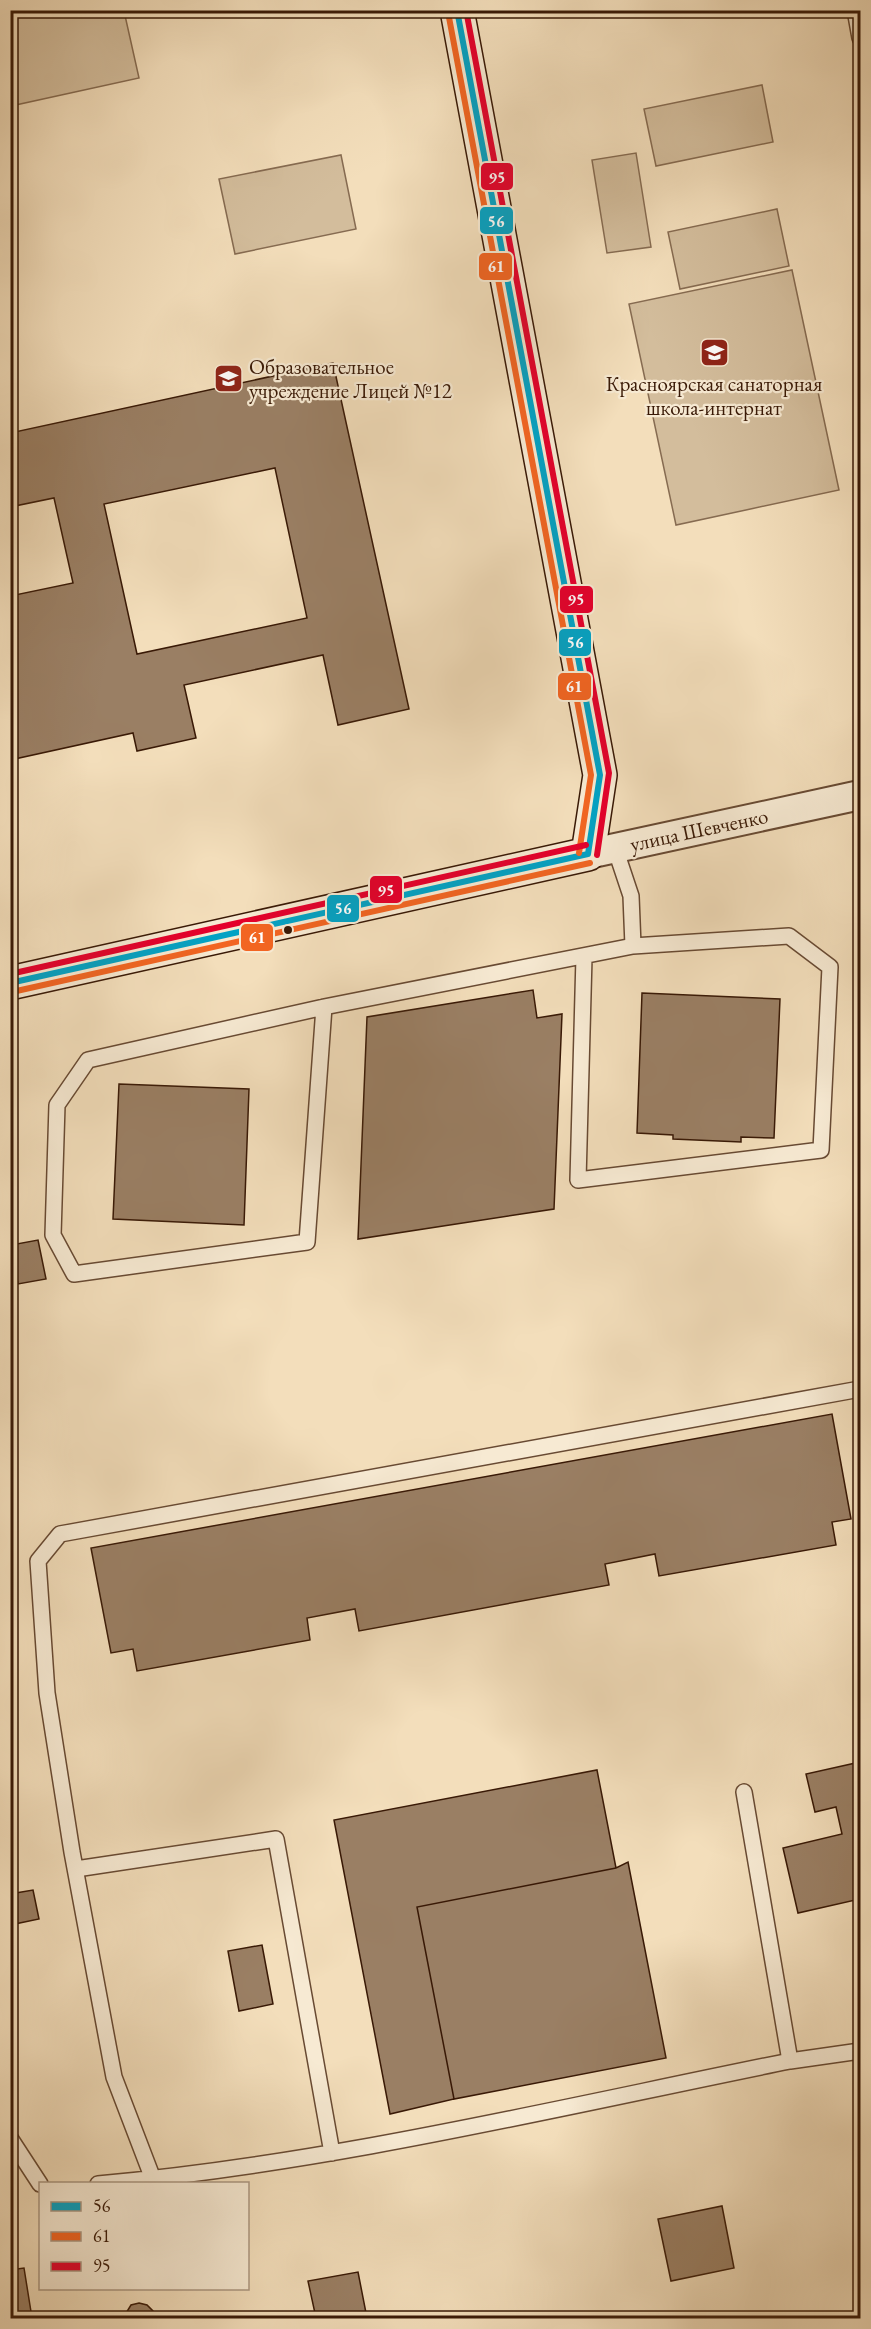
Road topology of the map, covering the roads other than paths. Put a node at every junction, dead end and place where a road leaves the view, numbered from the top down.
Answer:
1 (457, 10) edge
2 (855, 10) edge
3 (861, 38) edge
4 (861, 795) edge
5 (601, 851) junction
6 (633, 946) junction
7 (584, 957) junction
8 (10, 983) edge
9 (324, 1007) junction
10 (861, 1389) edge
11 (744, 1792) dead end
12 (76, 1869) junction
13 (861, 2051) edge
14 (790, 2061) junction
15 (10, 2138) edge
16 (332, 2152) junction
17 (153, 2179) junction
18 (39, 2182) edge
19 (120, 2182) edge

1 - 5 street
2 - 3 lane
4 - 5 street, улица Шевченко
5 - 6 lane
5 - 8 street, улица Шевченко
6 - 7 lane
6 - 7 lane
7 - 9 lane
9 - 9 lane
10 - 12 lane
11 - 14 lane
12 - 16 lane
12 - 17 lane
13 - 14 lane
14 - 16 lane
15 - 18 lane
16 - 17 lane
17 - 19 lane

